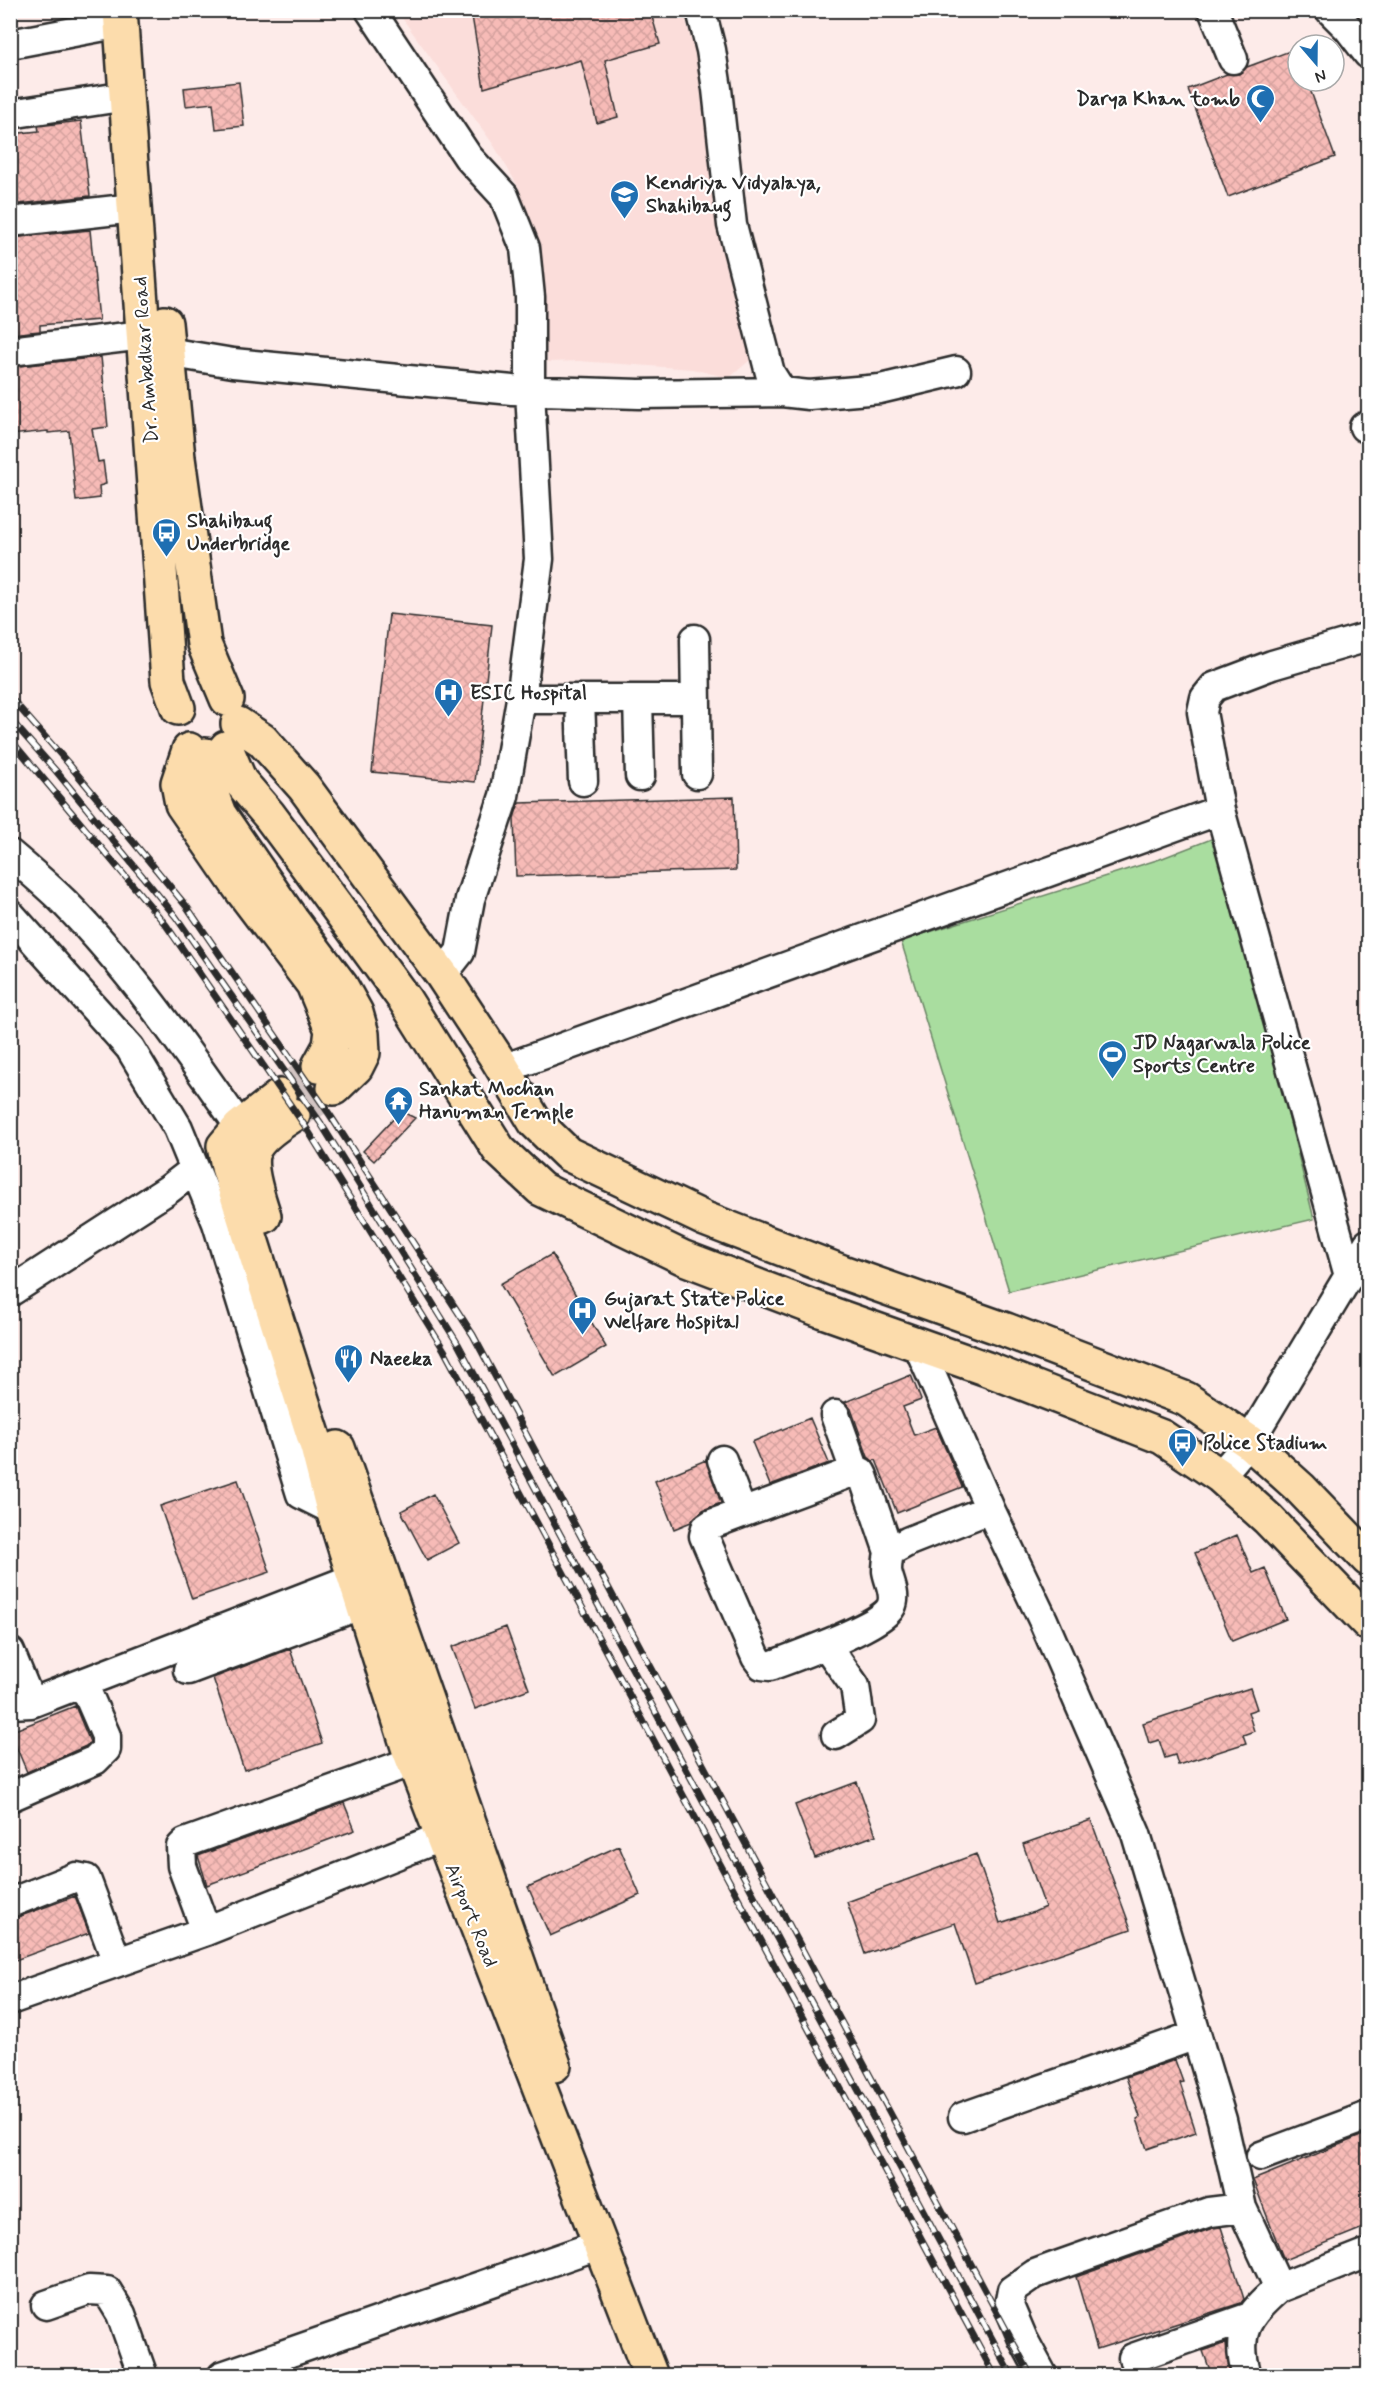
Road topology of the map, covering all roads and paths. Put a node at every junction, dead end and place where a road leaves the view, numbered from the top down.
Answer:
1 (370, 10) edge
2 (701, 10) edge
3 (1213, 10) edge
4 (1330, 10) edge
5 (127, 15) edge
6 (10, 44) edge
7 (1368, 54) edge
8 (1233, 59) dead end
9 (127, 96) junction
10 (10, 114) edge
11 (134, 208) junction
12 (10, 222) edge
13 (155, 344) junction
14 (10, 351) edge
15 (956, 371) dead end
16 (530, 391) junction
17 (782, 392) junction
18 (1368, 637) edge
19 (694, 639) dead end
20 (521, 699) junction
21 (580, 699) junction
22 (638, 699) junction
23 (696, 699) junction
24 (178, 708) junction
25 (217, 735) junction
26 (698, 774) dead end
27 (640, 776) dead end
28 (583, 781) dead end
29 (1220, 810) junction
30 (10, 854) edge
31 (10, 914) edge
32 (442, 975) junction
33 (503, 1069) junction
34 (326, 1077) tunnel mouth
35 (240, 1127) junction
36 (195, 1169) junction
37 (1368, 1244) edge
38 (1349, 1276) junction
39 (10, 1292) edge
40 (918, 1345) junction
41 (835, 1415) dead end
42 (1249, 1442) junction
43 (328, 1449) junction
44 (722, 1460) dead end
45 (855, 1471) junction
46 (1220, 1476) junction
47 (344, 1506) junction
48 (990, 1509) junction
49 (742, 1513) junction
50 (889, 1552) junction
51 (1368, 1559) edge
52 (358, 1591) junction
53 (1368, 1623) edge
54 (826, 1645) junction
55 (10, 1652) edge
56 (188, 1670) dead end
57 (83, 1683) junction
58 (21, 1704) edge
59 (836, 1735) dead end
60 (410, 1754) junction
61 (10, 1797) edge
62 (260, 1803) dead end
63 (441, 1837) junction
64 (10, 1903) edge
65 (206, 1930) junction
66 (117, 1962) junction
67 (10, 2000) edge
68 (1196, 2035) junction
69 (963, 2116) dead end
70 (1368, 2116) edge
71 (1262, 2156) dead end
72 (1242, 2208) junction
73 (601, 2244) junction
74 (1368, 2253) edge
75 (1280, 2288) junction
76 (46, 2305) dead end
77 (1250, 2317) junction
78 (1133, 2358) dead end
79 (143, 2376) edge
80 (222, 2376) edge
81 (651, 2376) edge
82 (671, 2376) edge
83 (1043, 2376) edge
84 (1247, 2376) edge

1 - 16 street
2 - 17 street
3 - 8 street
4 - 7 street
5 - 6 street
5 - 9 main road, Dr. Ambedkar Road
5 - 13 main road, Dr. Ambedkar Road
9 - 10 street
9 - 11 main road, Dr. Ambedkar Road
11 - 12 street
11 - 13 main road, Dr. Ambedkar Road
13 - 14 street
13 - 16 street
13 - 24 main road, Dr. Ambedkar Road
13 - 25 main road, Dr. Ambedkar Road
15 - 17 street
16 - 17 street
16 - 20 street
18 - 29 street
19 - 23 street
20 - 21 street
20 - 32 street
21 - 22 street
21 - 28 street
22 - 23 street
22 - 27 street
23 - 26 street
24 - 25 main road, Dr. Ambedkar Road
24 - 25 main road
25 - 32 main road
25 - 34 main road
25 - 40 main road
29 - 33 street
29 - 38 street
30 - 35 street
31 - 36 street
32 - 33 main road
33 - 42 main road
35 - 43 main road
35 - 43 main road
36 - 39 street
36 - 47 street
37 - 38 street
38 - 42 street
40 - 46 main road
40 - 48 street
41 - 45 street
42 - 46 street
42 - 51 main road
43 - 47 main road, Airport Road
44 - 49 street
45 - 49 street
45 - 50 street
46 - 53 main road
47 - 52 main road, Airport Road
47 - 82 main road, Airport Road
48 - 50 street
48 - 68 street
49 - 54 street
50 - 54 street
52 - 56 street
52 - 57 street
52 - 60 main road, Airport Road
54 - 59 street
55 - 58 street
57 - 58 street
57 - 61 street
60 - 62 street
60 - 63 main road, Airport Road
60 - 65 street
63 - 65 street
63 - 73 main road, Airport Road
64 - 66 street
65 - 66 street
66 - 67 street
68 - 69 street
68 - 72 street
70 - 71 street
72 - 75 street
72 - 83 street
73 - 80 street
73 - 81 main road, Airport Road
74 - 75 street
75 - 77 street
76 - 79 street
77 - 78 street
77 - 84 street

